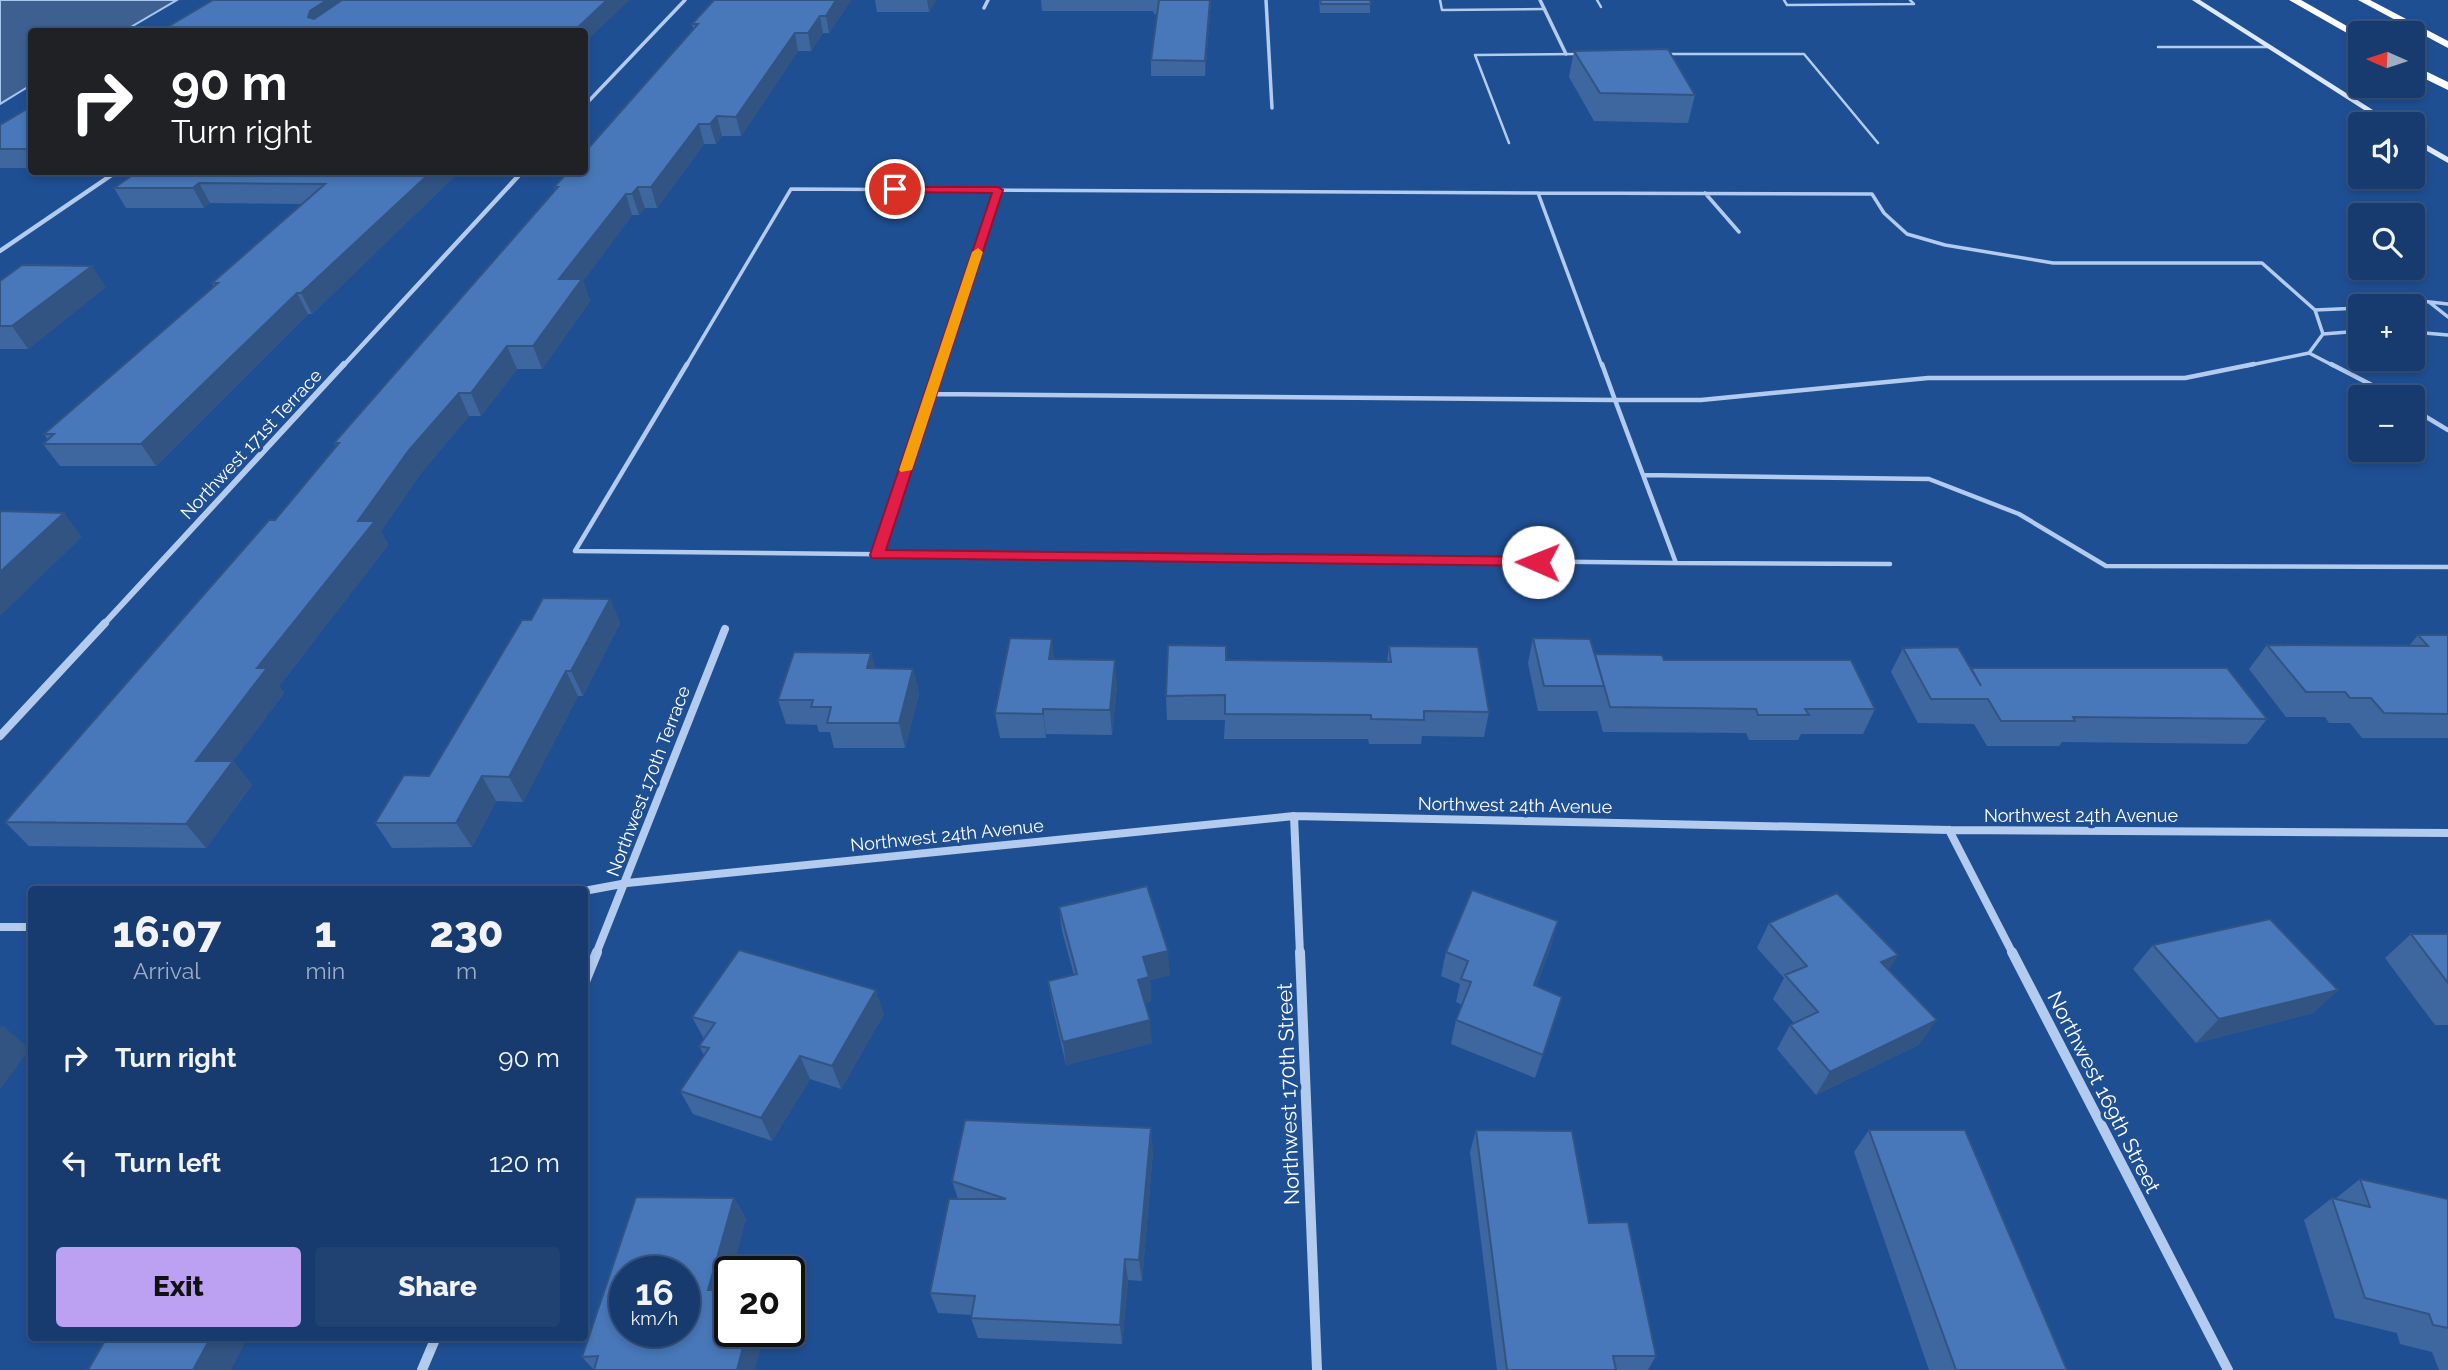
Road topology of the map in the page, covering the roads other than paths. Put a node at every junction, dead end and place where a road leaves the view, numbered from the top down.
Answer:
1 (685, 0) edge
2 (988, 0) edge
3 (1266, 0) edge
4 (1440, 0) edge
5 (1540, 0) edge
6 (1597, 0) edge
7 (1784, 0) edge
8 (1910, 0) edge
9 (2195, 0) edge
10 (2294, 0) edge
11 (2363, 0) edge
12 (1601, 7) dead end
13 (984, 8) dead end
14 (1545, 9) junction
15 (2348, 31) edge
16 (2448, 45) edge
17 (2158, 47) dead end
18 (2269, 47) junction
19 (1566, 54) junction
20 (1580, 54) edge
21 (1663, 54) edge
22 (2426, 75) edge
23 (2448, 87) edge
24 (588, 102) edge
25 (1272, 108) dead end
26 (2372, 112) edge
27 (1510, 143) dead end
28 (1878, 143) dead end
29 (2425, 147) edge
30 (2448, 161) edge
31 (112, 175) edge
32 (519, 175) edge
33 (998, 190) junction
34 (1538, 193) junction
35 (1704, 193) junction
36 (1740, 232) dead end
37 (0, 251) edge
38 (2425, 302) edge
39 (2429, 302) junction
40 (2448, 304) edge
41 (2348, 309) edge
42 (2315, 310) junction
43 (2448, 317) edge
44 (2348, 332) edge
45 (2425, 333) edge
46 (2323, 334) junction
47 (2448, 335) edge
48 (2309, 353) junction
49 (2372, 385) edge
50 (931, 394) junction
51 (1615, 400) junction
52 (2425, 416) edge
53 (2448, 430) edge
54 (1643, 475) junction
55 (877, 555) junction
56 (1676, 563) junction
57 (1890, 564) dead end
58 (2448, 567) edge
59 (726, 629) dead end
60 (0, 736) edge
61 (1294, 816) junction
62 (1949, 830) junction
63 (2448, 833) edge
64 (627, 883) junction
65 (588, 890) edge
66 (0, 927) edge
67 (28, 927) edge
68 (588, 975) edge
69 (434, 1341) edge
70 (422, 1370) edge
71 (1317, 1370) edge
72 (2228, 1370) edge

1 - 24 street
2 - 13 street
3 - 25 street
4 - 14 lane
5 - 14 street
6 - 12 lane
7 - 8 lane
9 - 18 street
10 - 15 highway
11 - 16 highway
14 - 19 street
17 - 18 lane
18 - 26 street
19 - 20 lane
19 - 27 lane
21 - 28 lane
22 - 23 highway
29 - 30 street
31 - 37 street
32 - 60 street, Northwest 171st Terrace
33 - 34 lane
33 - 50 lane
33 - 55 lane
34 - 35 lane
34 - 51 lane
35 - 36 lane
35 - 42 lane
38 - 39 lane
39 - 40 lane
39 - 43 lane
41 - 42 lane
42 - 46 lane
44 - 46 lane
45 - 47 lane
46 - 48 lane
48 - 49 lane
48 - 51 lane
50 - 51 lane
50 - 55 lane
51 - 54 lane
52 - 53 lane
54 - 56 lane
54 - 58 lane
55 - 56 lane
56 - 57 lane
59 - 64 street, Northwest 170th Terrace
61 - 62 street, Northwest 24th Avenue
61 - 64 street, Northwest 24th Avenue
61 - 71 street, Northwest 170th Street
62 - 63 street, Northwest 24th Avenue
62 - 72 street, Northwest 169th Street
64 - 65 street, Northwest 24th Avenue
64 - 68 street, Northwest 170th Terrace
66 - 67 street
69 - 70 street

